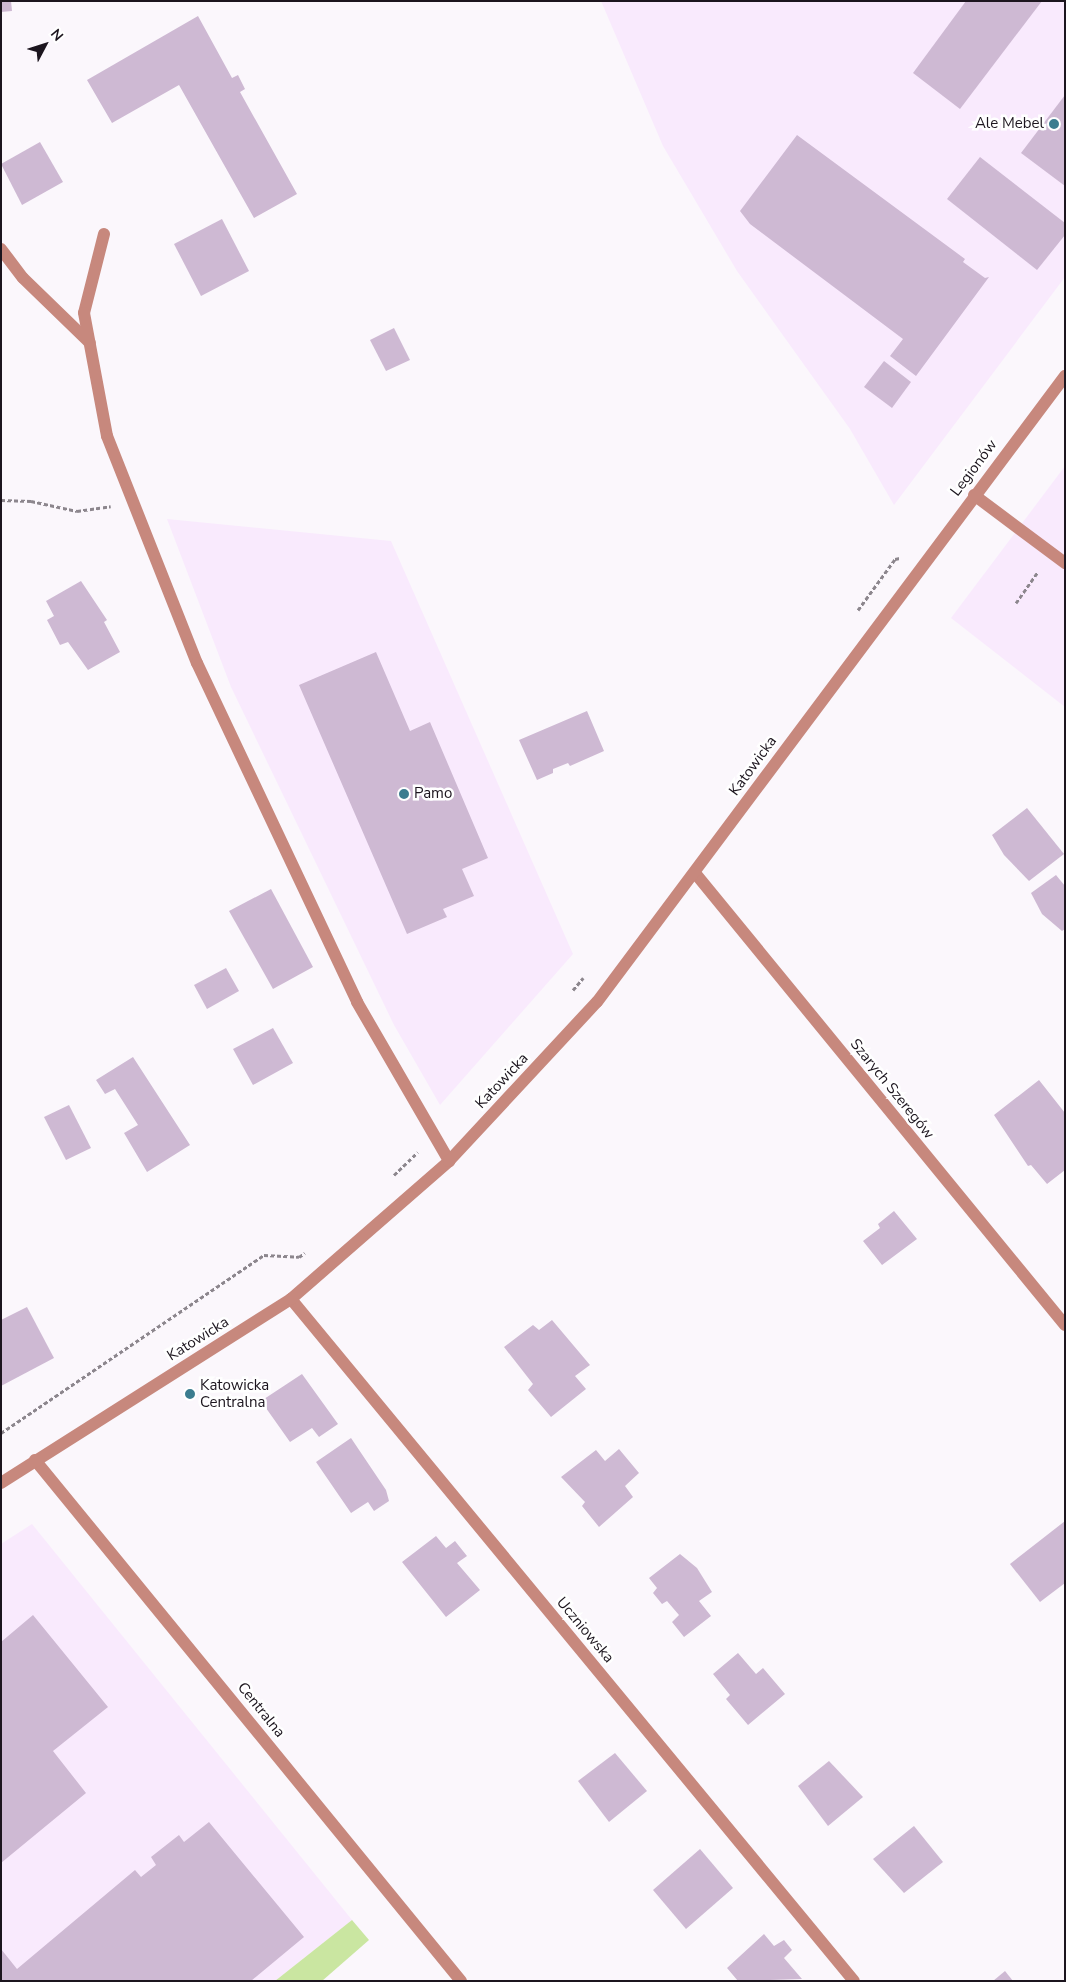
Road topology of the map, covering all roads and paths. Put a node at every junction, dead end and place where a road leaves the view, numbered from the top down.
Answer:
1 (104, 234) dead end
2 (1, 249) edge
3 (90, 343) junction
4 (1065, 376) edge
5 (974, 495) junction
6 (132, 498) junction
7 (1, 500) edge
8 (929, 555) junction
9 (1065, 563) edge
10 (1034, 576) dead end
11 (910, 580) joint
12 (1016, 603) dead end
13 (855, 614) dead end
14 (695, 873) junction
15 (588, 972) dead end
16 (570, 994) dead end
17 (435, 1136) junction
18 (449, 1161) junction
19 (391, 1177) dead end
20 (313, 1247) dead end
21 (291, 1300) junction
22 (1065, 1325) edge
23 (1, 1433) edge
24 (35, 1460) junction
25 (1, 1483) edge
26 (461, 1981) edge
27 (854, 1981) edge

1 - 3 street
2 - 3 street
3 - 6 street
4 - 5 street, Legionów
5 - 8 street, Legionów
5 - 9 street
6 - 7 path
6 - 17 street
8 - 11 street, Legionów
8 - 13 path
10 - 12 path
11 - 14 street, Katowicka
14 - 18 street, Katowicka
14 - 22 street, Szarych Szeregów
15 - 16 path
17 - 18 street
17 - 19 path
18 - 21 street, Katowicka
20 - 23 path
21 - 24 street, Katowicka
21 - 27 street, Uczniowska
24 - 25 street, Katowicka
24 - 26 street, Centralna

